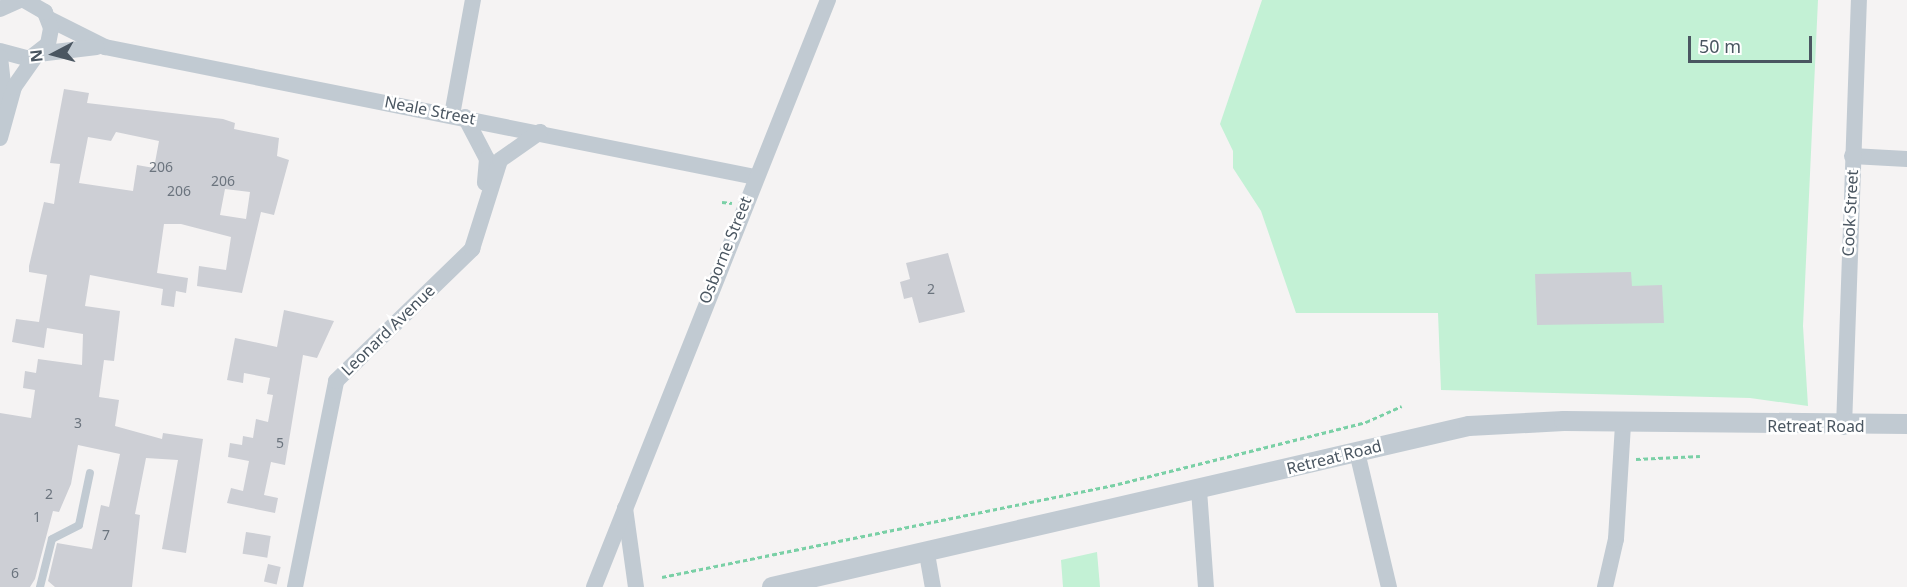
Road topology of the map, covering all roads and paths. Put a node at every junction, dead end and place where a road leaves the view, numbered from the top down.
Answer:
1 (473, 0) edge
2 (828, 0) edge
3 (1859, 0) edge
4 (9, 3) edge
5 (45, 10) edge
6 (105, 46) junction
7 (0, 51) edge
8 (37, 55) junction
9 (0, 57) edge
10 (4, 115) junction
11 (458, 116) junction
12 (540, 132) junction
13 (0, 138) edge
14 (1852, 156) junction
15 (1907, 159) edge
16 (755, 177) junction
17 (488, 192) junction
18 (1402, 405) dead end
19 (1623, 423) junction
20 (1907, 424) edge
21 (1844, 427) junction
22 (1357, 452) junction
23 (1700, 456) dead end
24 (1634, 460) dead end
25 (90, 473) dead end
26 (1199, 490) junction
27 (625, 501) junction
28 (927, 554) junction
29 (662, 577) dead end
30 (40, 587) edge
31 (295, 587) edge
32 (594, 587) edge
33 (636, 587) edge
34 (772, 587) edge
35 (933, 587) edge
36 (1206, 587) edge
37 (1389, 587) edge
38 (1605, 587) edge

1 - 11 street
2 - 16 street, Osborne Street
3 - 14 street, Cook Street
4 - 5 street, Neale Street
5 - 6 street, Neale Street
5 - 8 street
6 - 8 street, Neale Street
6 - 11 street, Neale Street
7 - 8 street, Neale Street
8 - 10 street
9 - 10 street
10 - 13 street
11 - 12 street, Neale Street
11 - 17 street, Leonard Avenue
12 - 16 street, Neale Street
12 - 17 street, Leonard Avenue
14 - 15 street
14 - 21 street, Cook Street
16 - 27 street, Osborne Street
17 - 31 street, Leonard Avenue
18 - 29 path
19 - 21 street, Retreat Road
19 - 22 street, Retreat Road
19 - 38 street
20 - 21 street, Retreat Road
22 - 26 street, Retreat Road
22 - 37 street
23 - 24 path
25 - 30 lane
26 - 28 street, Retreat Road
26 - 36 street
27 - 32 street, Osborne Street
27 - 33 street, Osborne Street
28 - 34 street, Retreat Road
28 - 35 street

